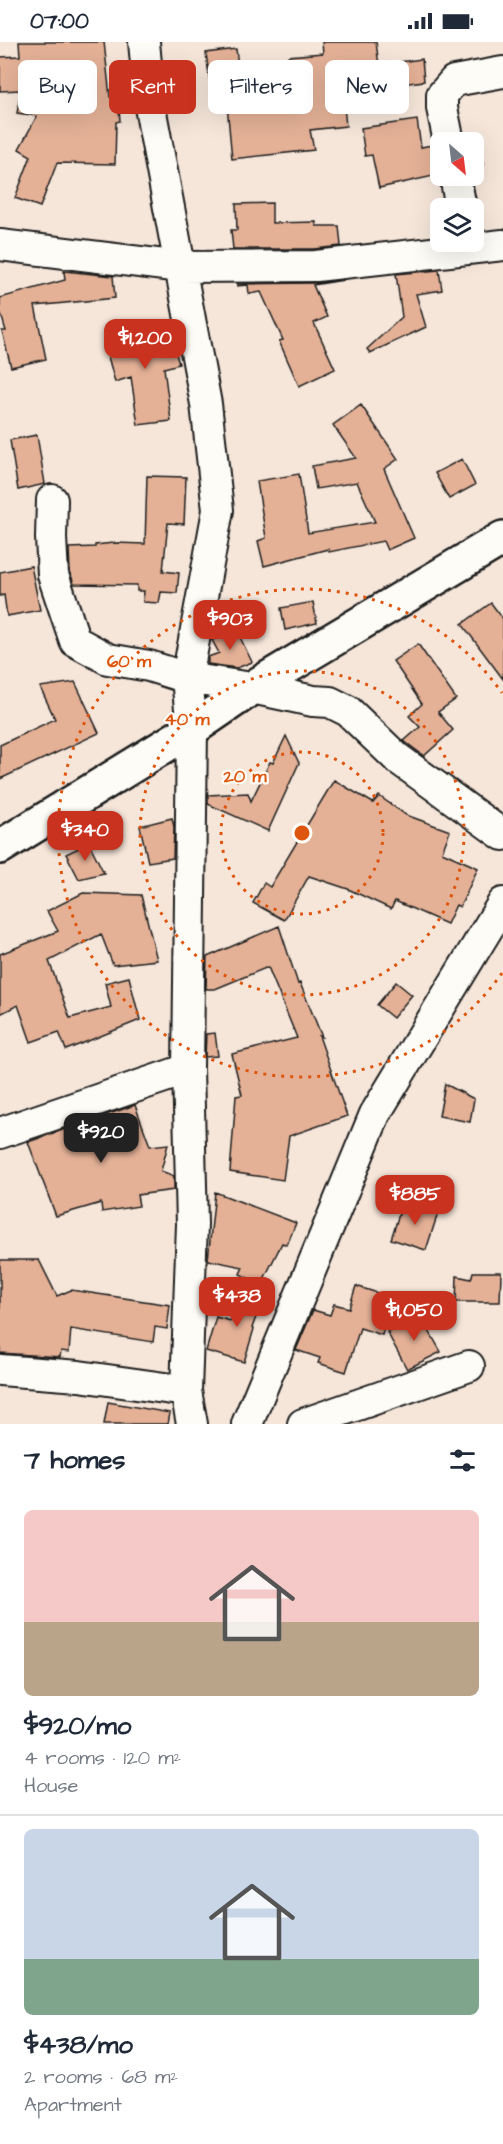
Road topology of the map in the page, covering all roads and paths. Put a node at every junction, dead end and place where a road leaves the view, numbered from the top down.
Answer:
1 (144, 42) edge
2 (503, 72) edge
3 (446, 132) edge
4 (484, 244) edge
5 (0, 245) edge
6 (503, 245) edge
7 (430, 250) edge
8 (181, 267) junction
9 (52, 500) dead end
10 (503, 538) edge
11 (187, 678) junction
12 (252, 688) junction
13 (192, 729) junction
14 (503, 835) edge
15 (0, 847) edge
16 (503, 903) edge
17 (188, 1069) junction
18 (0, 1133) edge
19 (469, 1366) dead end
20 (0, 1370) edge
21 (186, 1391) junction
22 (192, 1424) edge
23 (247, 1424) edge
24 (303, 1424) edge

1 - 8 street
2 - 3 street
4 - 6 street
5 - 8 street
7 - 8 street
8 - 11 street
9 - 11 street
10 - 12 street
11 - 12 street
11 - 13 street
12 - 13 street
12 - 14 street
13 - 15 street
13 - 17 street
16 - 23 street
17 - 18 street
17 - 21 street
19 - 24 street
20 - 21 street
21 - 22 street

